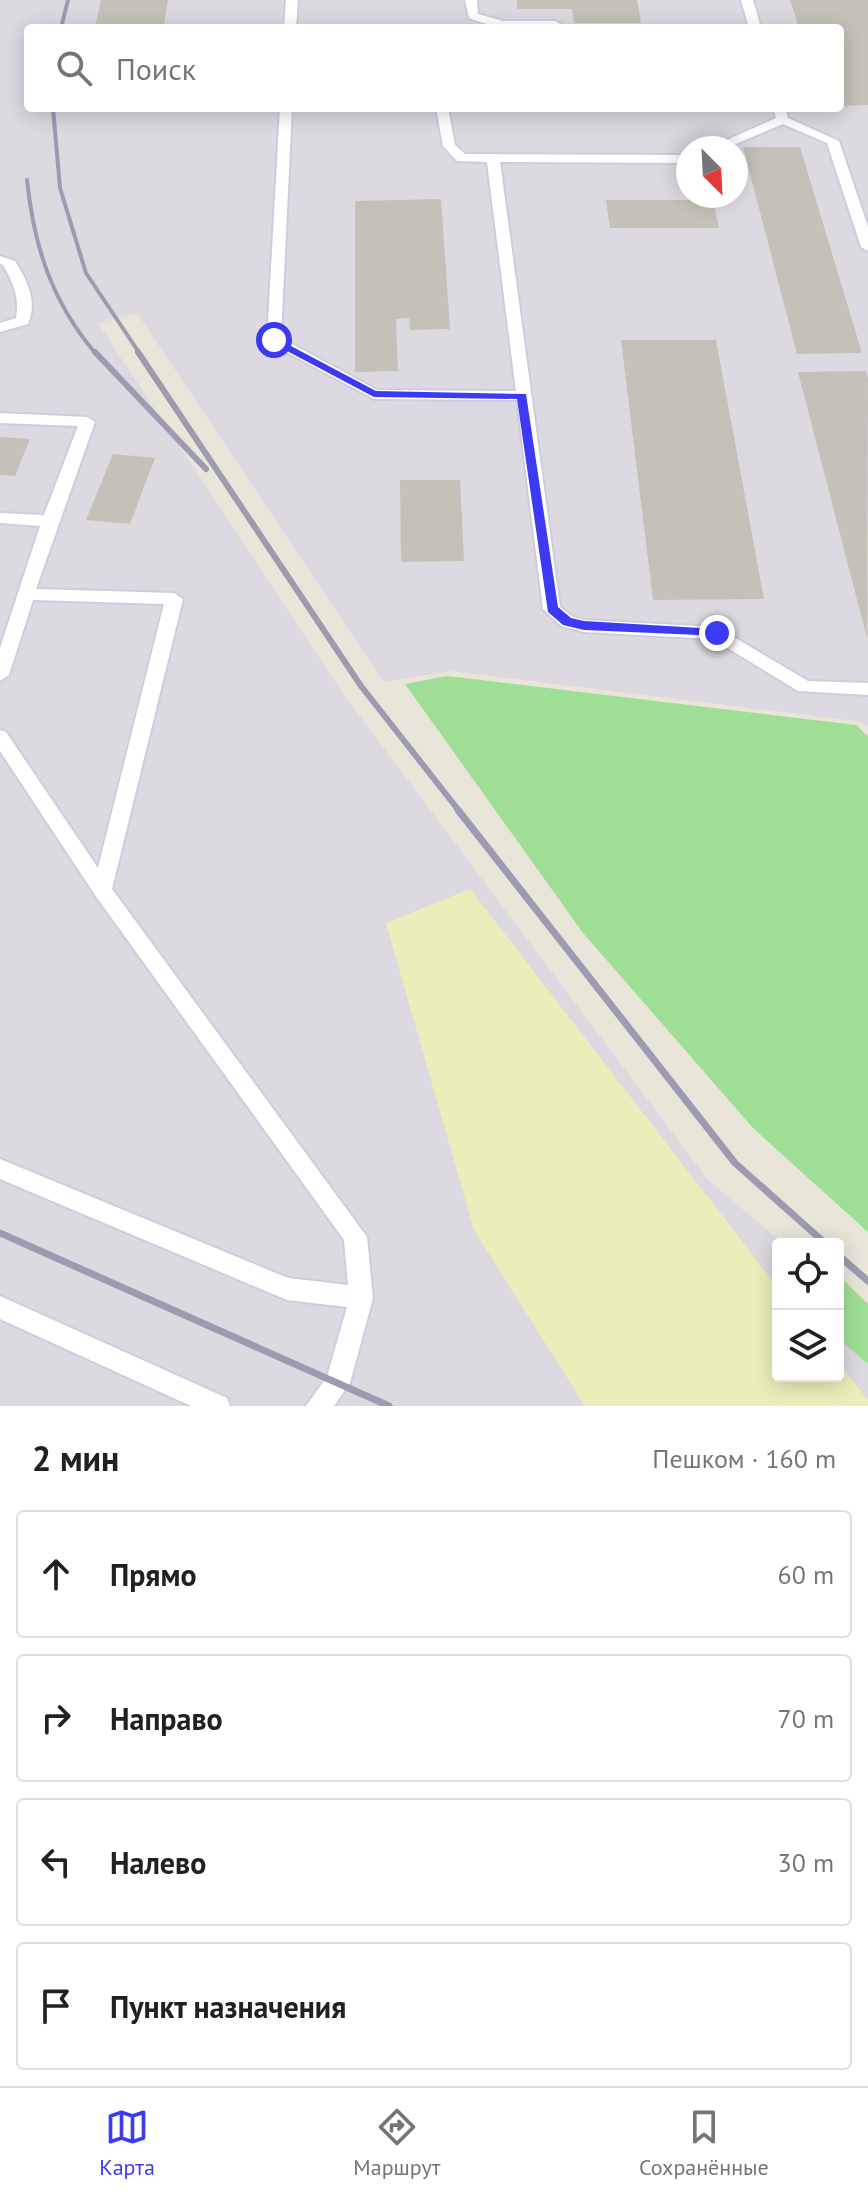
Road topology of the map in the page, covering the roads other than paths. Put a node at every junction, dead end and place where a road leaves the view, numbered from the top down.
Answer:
1 (292, 0) edge
2 (471, 0) edge
3 (747, 0) edge
4 (290, 24) edge
5 (497, 24) edge
6 (754, 24) edge
7 (286, 112) edge
8 (443, 112) edge
9 (781, 114) edge
10 (738, 136) edge
11 (493, 159) junction
12 (676, 159) edge
13 (868, 247) edge
14 (0, 260) edge
15 (0, 328) edge
16 (522, 396) junction
17 (0, 418) edge
18 (0, 518) edge
19 (50, 521) junction
20 (26, 594) junction
21 (0, 675) edge
22 (868, 689) edge
23 (0, 737) edge
24 (102, 890) junction
25 (0, 1169) edge
26 (361, 1298) junction
27 (0, 1307) edge
28 (218, 1406) edge
29 (318, 1406) edge

1 - 4 lane
2 - 5 lane
3 - 6 lane
7 - 16 lane
8 - 11 lane
9 - 10 lane
9 - 13 lane
11 - 12 lane
11 - 16 lane
14 - 15 lane
16 - 22 lane
17 - 19 lane
18 - 19 lane
19 - 20 lane
20 - 21 lane
20 - 24 lane
23 - 24 lane
24 - 26 lane
25 - 26 lane
26 - 29 lane
27 - 28 lane

